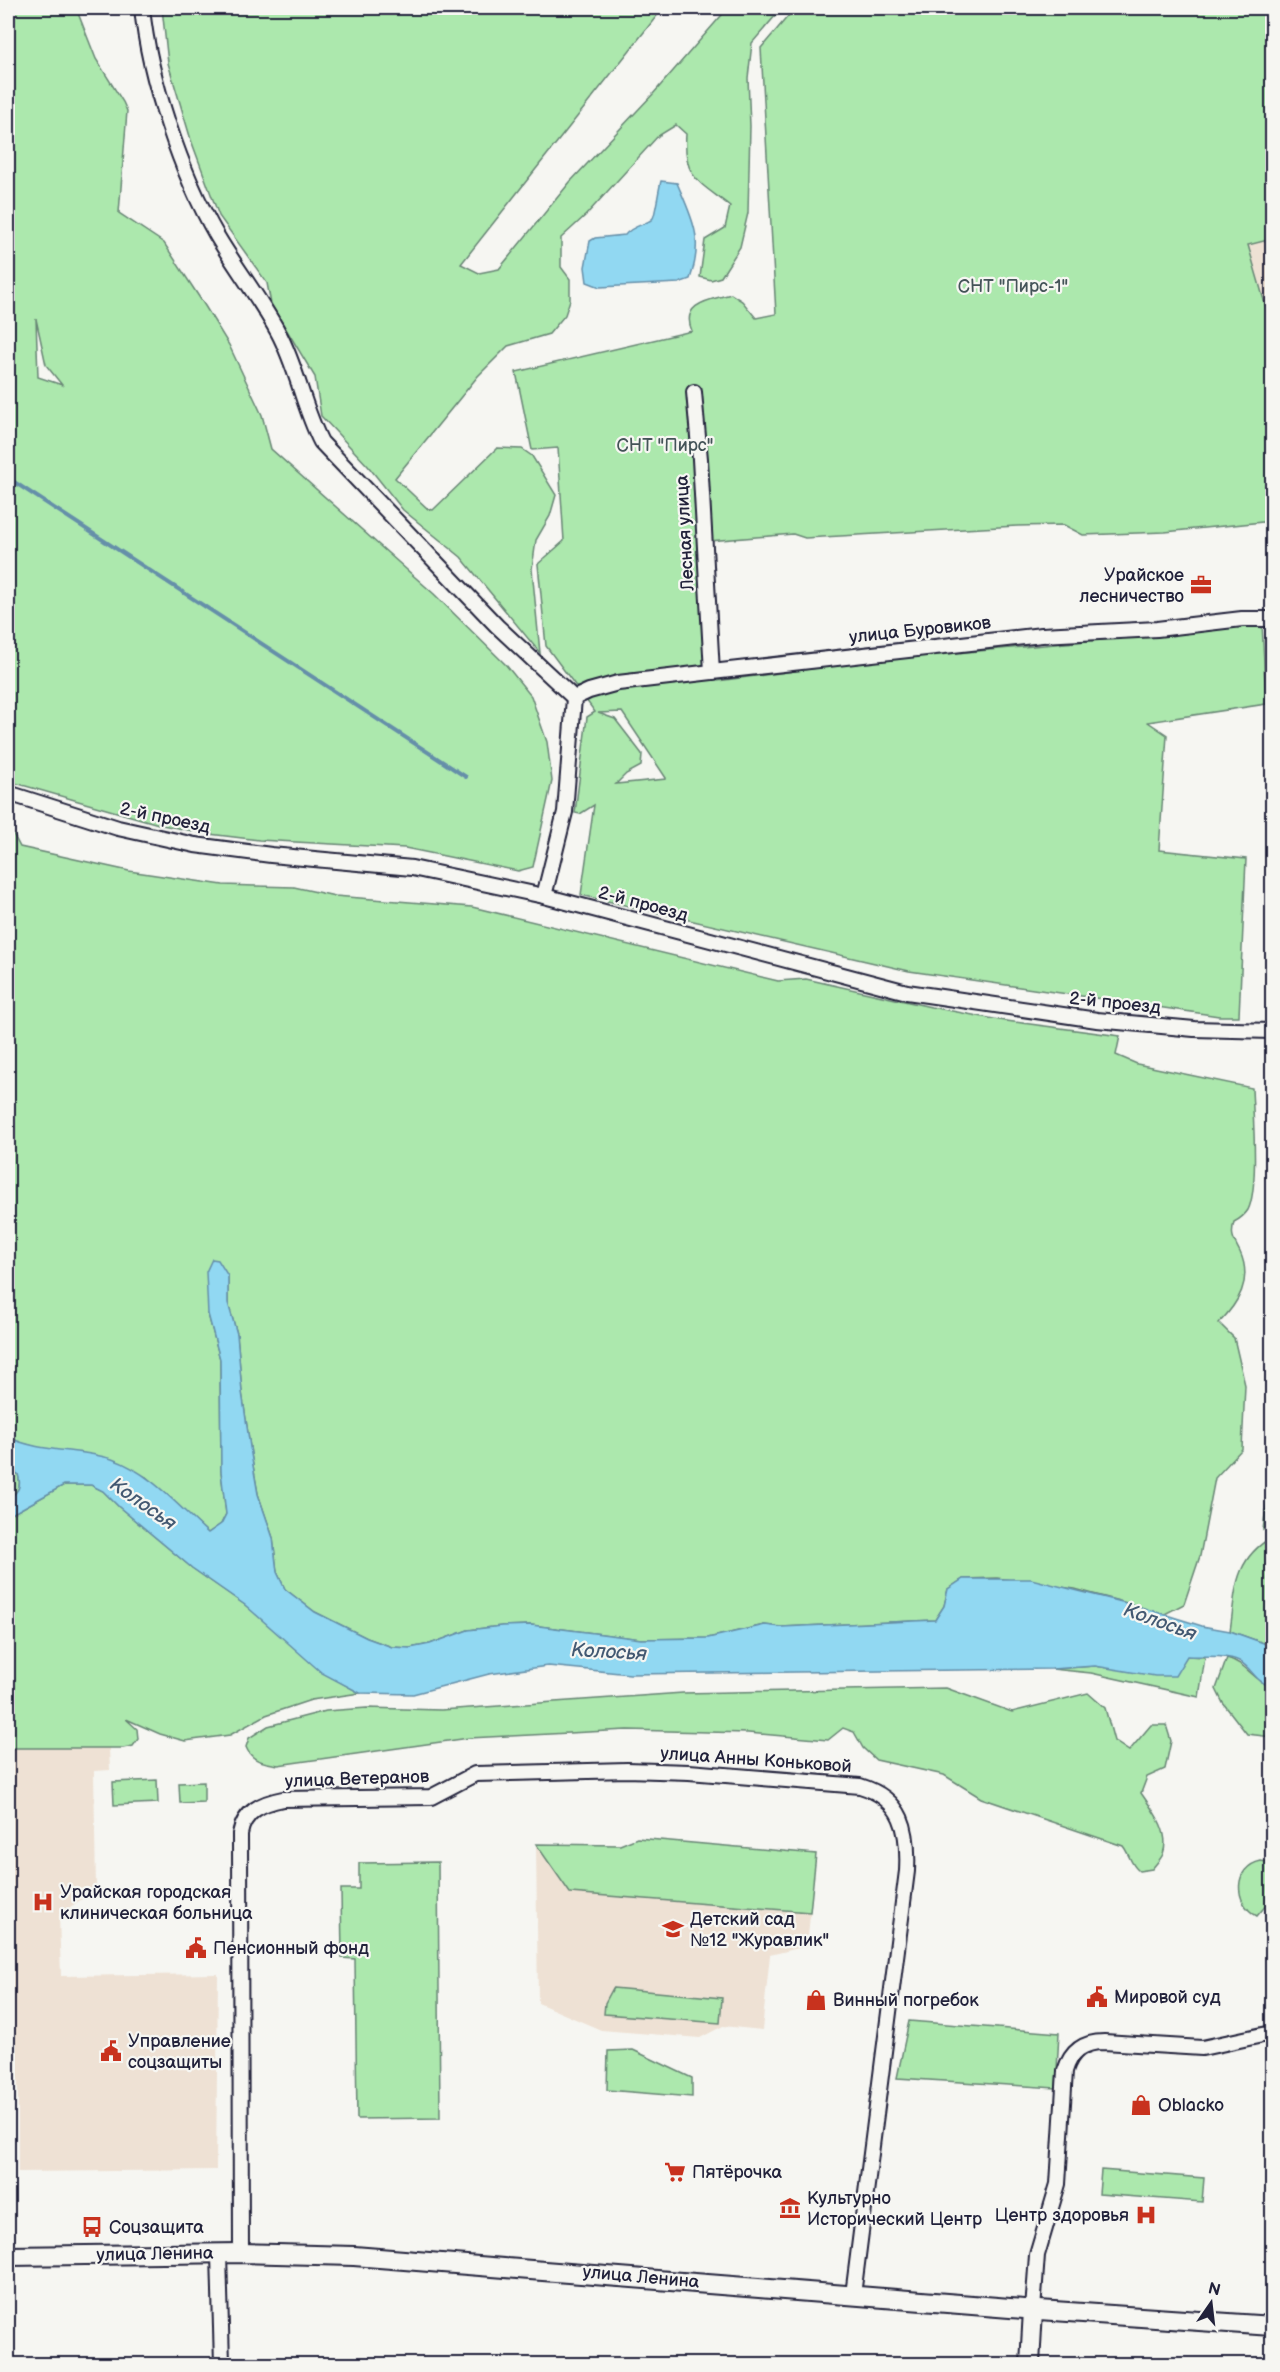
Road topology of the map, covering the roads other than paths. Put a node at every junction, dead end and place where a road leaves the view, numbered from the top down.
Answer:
1 (142, 8) edge
2 (693, 392) dead end
3 (1272, 619) edge
4 (712, 672) junction
5 (574, 698) junction
6 (8, 793) edge
7 (544, 896) junction
8 (1272, 1031) edge
9 (475, 1774) joint
10 (1272, 2033) edge
11 (219, 2253) junction
12 (241, 2253) junction
13 (8, 2256) edge
14 (853, 2295) junction
15 (1033, 2310) junction
16 (1272, 2326) edge
17 (222, 2364) edge
18 (1030, 2364) edge

1 - 5 street
2 - 4 street, Лесная улица
3 - 4 street, улица Буровиков
4 - 5 street, улица Буровиков
5 - 7 street
6 - 7 street, 2-й проезд
7 - 8 street, 2-й проезд
9 - 12 street, улица Ветеранов
9 - 14 street, улица Анны Коньковой
10 - 15 street
11 - 12 main road, улица Ленина
11 - 13 main road, улица Ленина
11 - 17 street
12 - 14 main road, улица Ленина
14 - 15 main road, улица Ленина
15 - 16 main road, улица Ленина
15 - 18 main road

